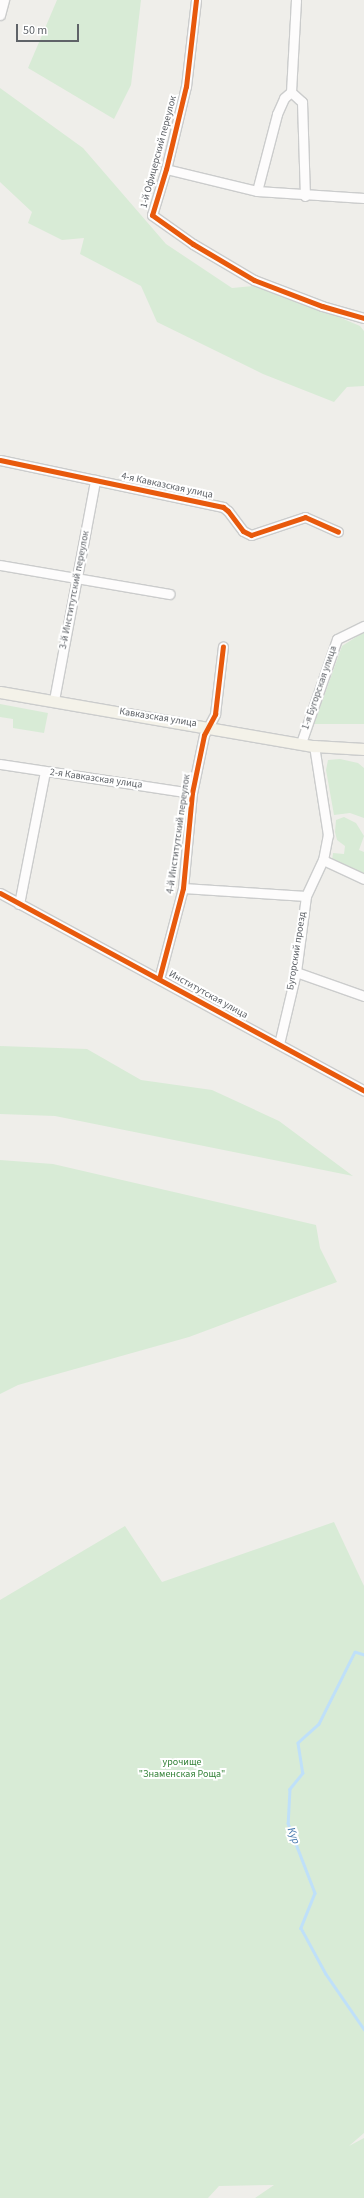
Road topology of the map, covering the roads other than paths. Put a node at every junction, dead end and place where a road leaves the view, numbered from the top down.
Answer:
1 (4, 0) edge
2 (196, 0) edge
3 (296, 0) edge
4 (0, 15) edge
5 (292, 92) junction
6 (166, 169) junction
7 (257, 191) junction
8 (305, 196) junction
9 (364, 198) edge
10 (364, 318) edge
11 (0, 460) edge
12 (95, 480) junction
13 (338, 532) dead end
14 (0, 565) edge
15 (78, 578) junction
16 (170, 594) dead end
17 (364, 626) edge
18 (224, 646) dead end
19 (0, 692) edge
20 (54, 700) junction
21 (209, 726) junction
22 (300, 743) junction
23 (314, 746) junction
24 (364, 749) edge
25 (0, 764) edge
26 (45, 772) junction
27 (192, 793) junction
28 (323, 860) junction
29 (364, 879) edge
30 (182, 888) junction
31 (0, 893) edge
32 (306, 896) junction
33 (19, 904) junction
34 (296, 972) junction
35 (159, 979) junction
36 (364, 996) edge
37 (279, 1044) junction
38 (364, 1091) edge

1 - 4 street
2 - 6 street, 1-й Офицерский переулок
3 - 5 street
5 - 7 street
5 - 8 street
6 - 7 street
6 - 10 street, 1-й Офицерский переулок
7 - 8 street
8 - 9 street
11 - 12 street, 4-я Кавказская улица
12 - 13 street, 4-я Кавказская улица
12 - 15 street, 3-й Институтский переулок
14 - 15 street
15 - 16 street
15 - 20 street, 3-й Институтский переулок
17 - 22 street, 1-я Бугорская улица
18 - 21 street, 4-й Институтский переулок
19 - 20 main road, Кавказская улица
20 - 21 main road, Кавказская улица
21 - 22 main road, Кавказская улица
21 - 27 street, 4-й Институтский переулок
22 - 23 main road, Кавказская улица
23 - 24 main road, Кавказская улица
23 - 28 street, 1-я Бугорская улица
25 - 26 street, 2-я Кавказская улица
26 - 27 street, 2-я Кавказская улица
26 - 33 street
27 - 30 street, 4-й Институтский переулок
28 - 29 street
28 - 32 street, Бугорский проезд
30 - 32 street
30 - 35 street, 4-й Институтский переулок
31 - 33 street, Институтская улица
32 - 34 street, Бугорский проезд
33 - 35 street, Институтская улица
34 - 36 street
34 - 37 street, Бугорский проезд
35 - 37 street, Институтская улица
37 - 38 street, Институтская улица

